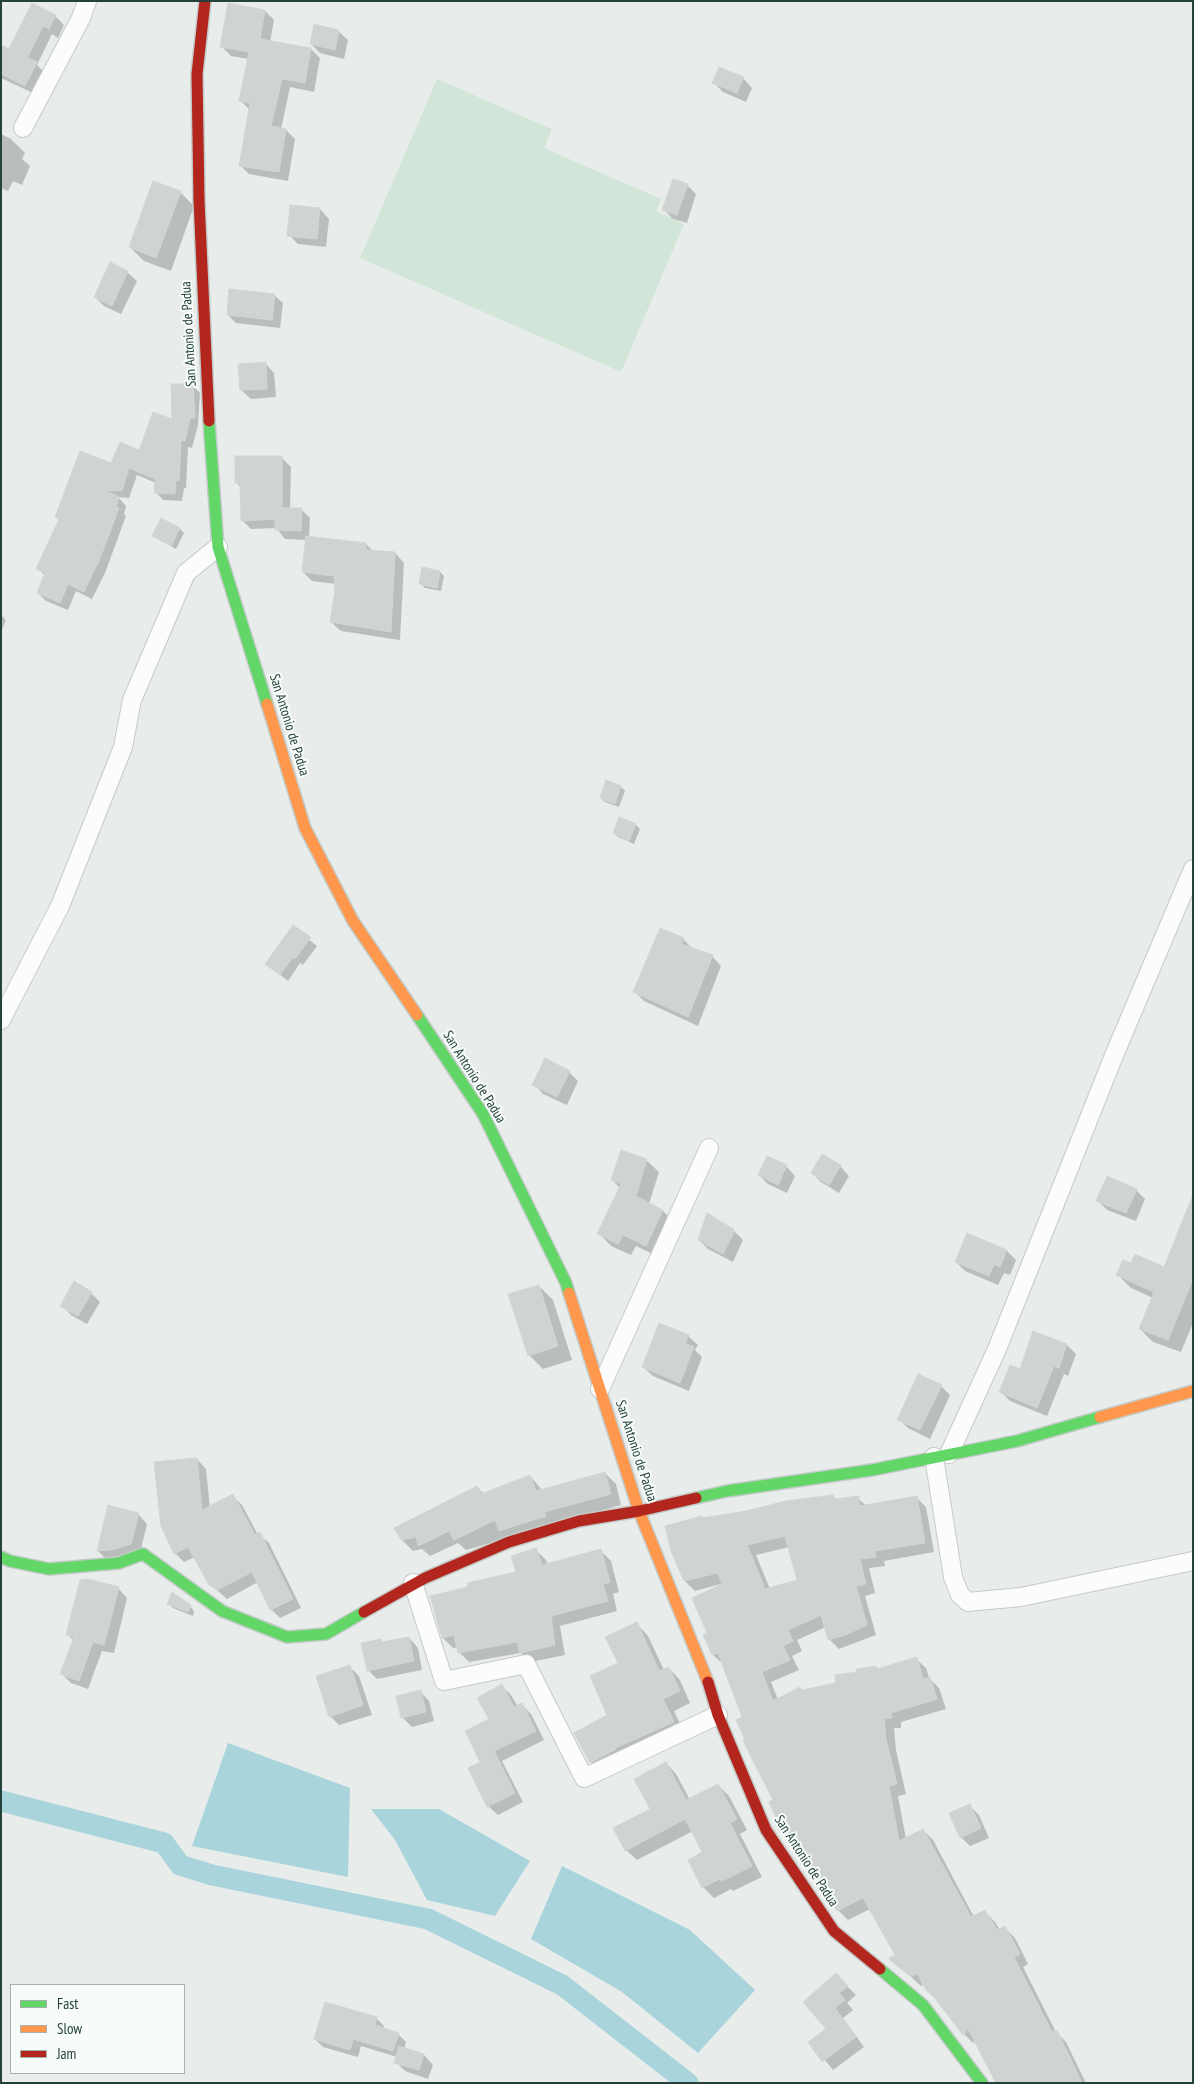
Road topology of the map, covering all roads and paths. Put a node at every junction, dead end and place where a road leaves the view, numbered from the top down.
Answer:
1 (87, 1) edge
2 (204, 1) edge
3 (24, 128) dead end
4 (218, 547) junction
5 (1193, 869) edge
6 (1, 1020) edge
7 (709, 1148) dead end
8 (600, 1389) junction
9 (1193, 1391) edge
10 (942, 1456) junction
11 (639, 1511) junction
12 (1, 1556) edge
13 (1193, 1561) edge
14 (413, 1583) junction
15 (718, 1715) junction
16 (982, 2083) edge

1 - 3 street
2 - 4 street, San Antonio de Padua
4 - 6 street
4 - 8 street, San Antonio de Padua
5 - 10 street
7 - 8 street
8 - 11 street, San Antonio de Padua
9 - 10 street
10 - 11 street
10 - 13 street
11 - 14 street
11 - 15 street, San Antonio de Padua
12 - 14 street
14 - 15 street
15 - 16 street, San Antonio de Padua

